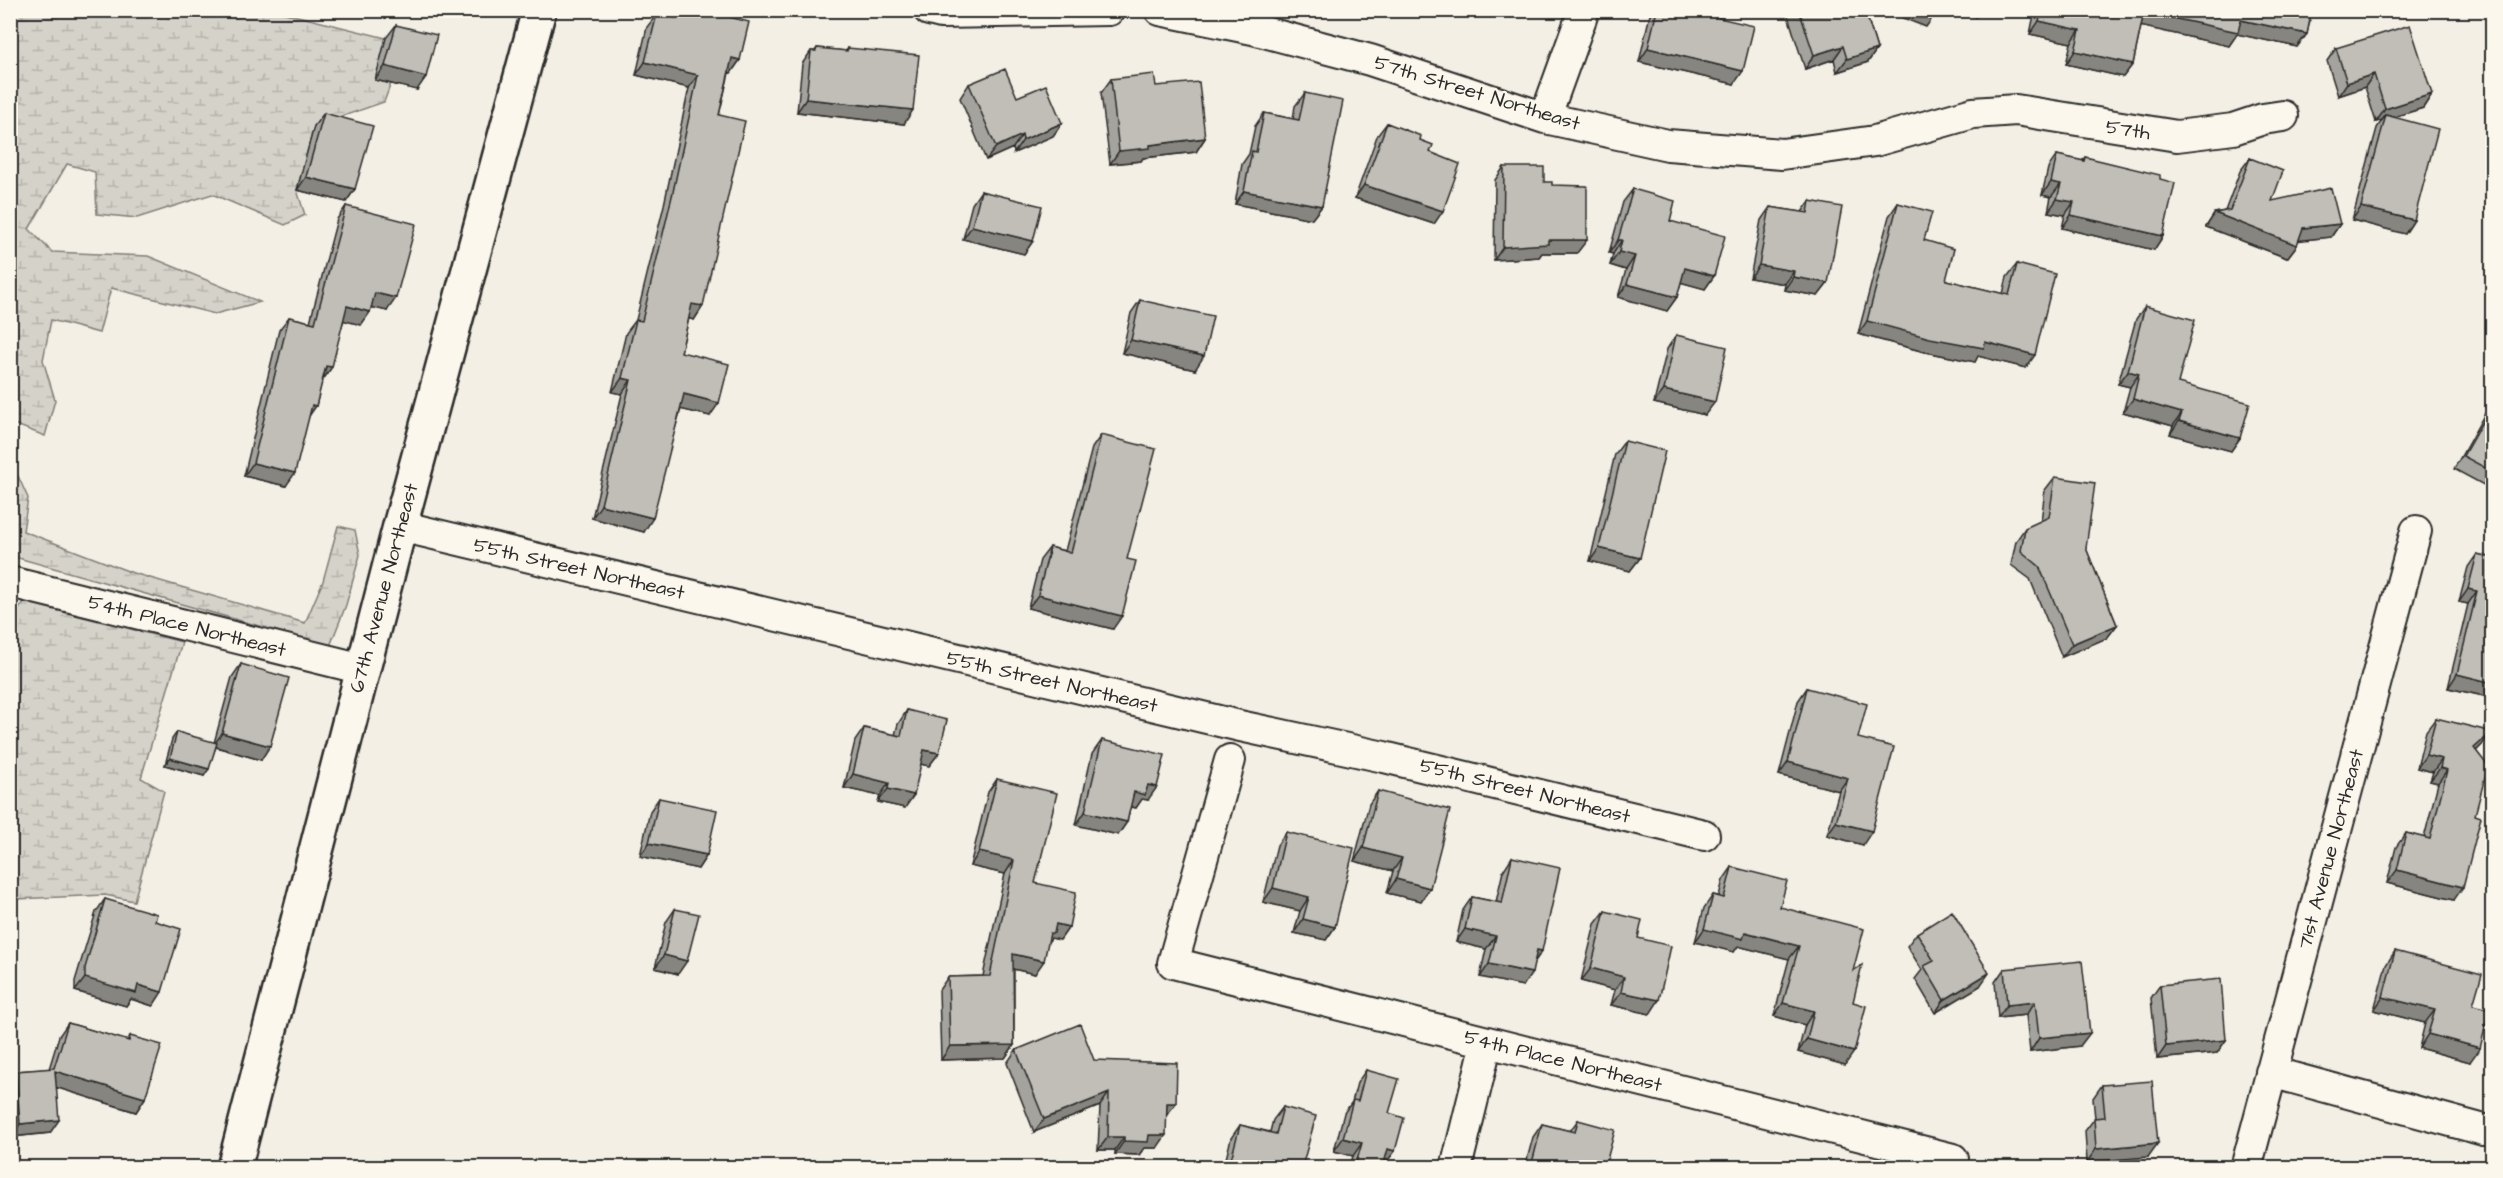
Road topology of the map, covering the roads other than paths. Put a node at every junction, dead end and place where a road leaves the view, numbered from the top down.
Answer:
1 (539, 10) edge
2 (929, 10) edge
3 (1109, 10) edge
4 (1160, 10) edge
5 (1584, 10) edge
6 (1973, 113) joint
7 (2283, 116) dead end
8 (1545, 118) junction
9 (400, 526) junction
10 (2416, 531) dead end
11 (10, 582) edge
12 (363, 669) junction
13 (1230, 760) dead end
14 (1704, 835) dead end
15 (1487, 1042) junction
16 (2271, 1072) junction
17 (2484, 1130) dead end
18 (1953, 1159) dead end
19 (234, 1167) edge
20 (1456, 1167) edge
21 (2246, 1167) edge

1 - 9 street, 67th Avenue Northeast
2 - 3 street
4 - 8 street, 57th Street Northeast
5 - 8 street
6 - 7 street, 57th
6 - 8 street, 57th Street Northeast
9 - 12 street, 67th Avenue Northeast
9 - 14 street, 55th Street Northeast
10 - 16 street, 71st Avenue Northeast
11 - 12 street, 54th Place Northeast
12 - 19 street, 67th Avenue Northeast
13 - 15 street, 54th Place Northeast
15 - 18 street, 54th Place Northeast
15 - 20 street
16 - 17 street
16 - 21 street, 71st Avenue Northeast

